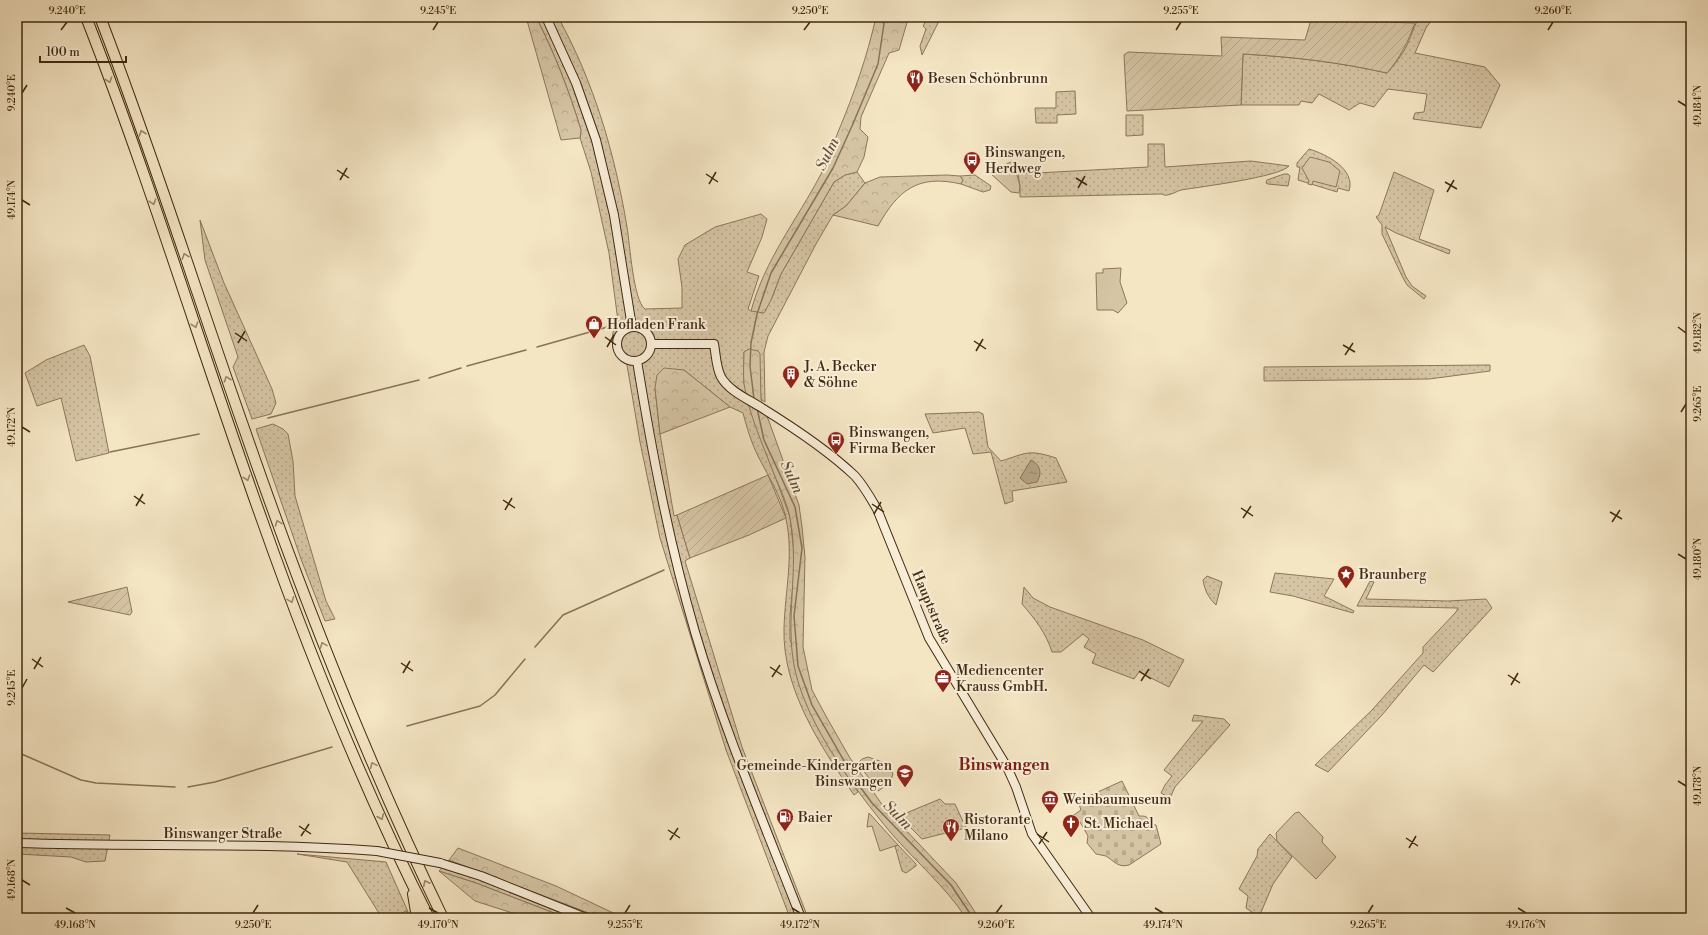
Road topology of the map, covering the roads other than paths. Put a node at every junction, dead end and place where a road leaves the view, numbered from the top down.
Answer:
1 (86, 17) edge
2 (100, 17) edge
3 (546, 17) edge
4 (632, 327) junction
5 (651, 344) junction
6 (637, 361) junction
7 (17, 843) edge
8 (411, 882) junction
9 (417, 918) edge
10 (429, 918) edge
11 (444, 918) edge
12 (586, 918) edge
13 (801, 918) edge
14 (1091, 918) edge

1 -> 8 highway
11 -> 2 highway
3 - 4 main road
4 - 5 main road
4 - 6 main road
5 - 6 main road
5 - 14 main road, Hauptstraße
6 - 13 main road
7 - 12 main road, Binswanger Straße, bridge
8 - 9 highway
8 - 10 highway

